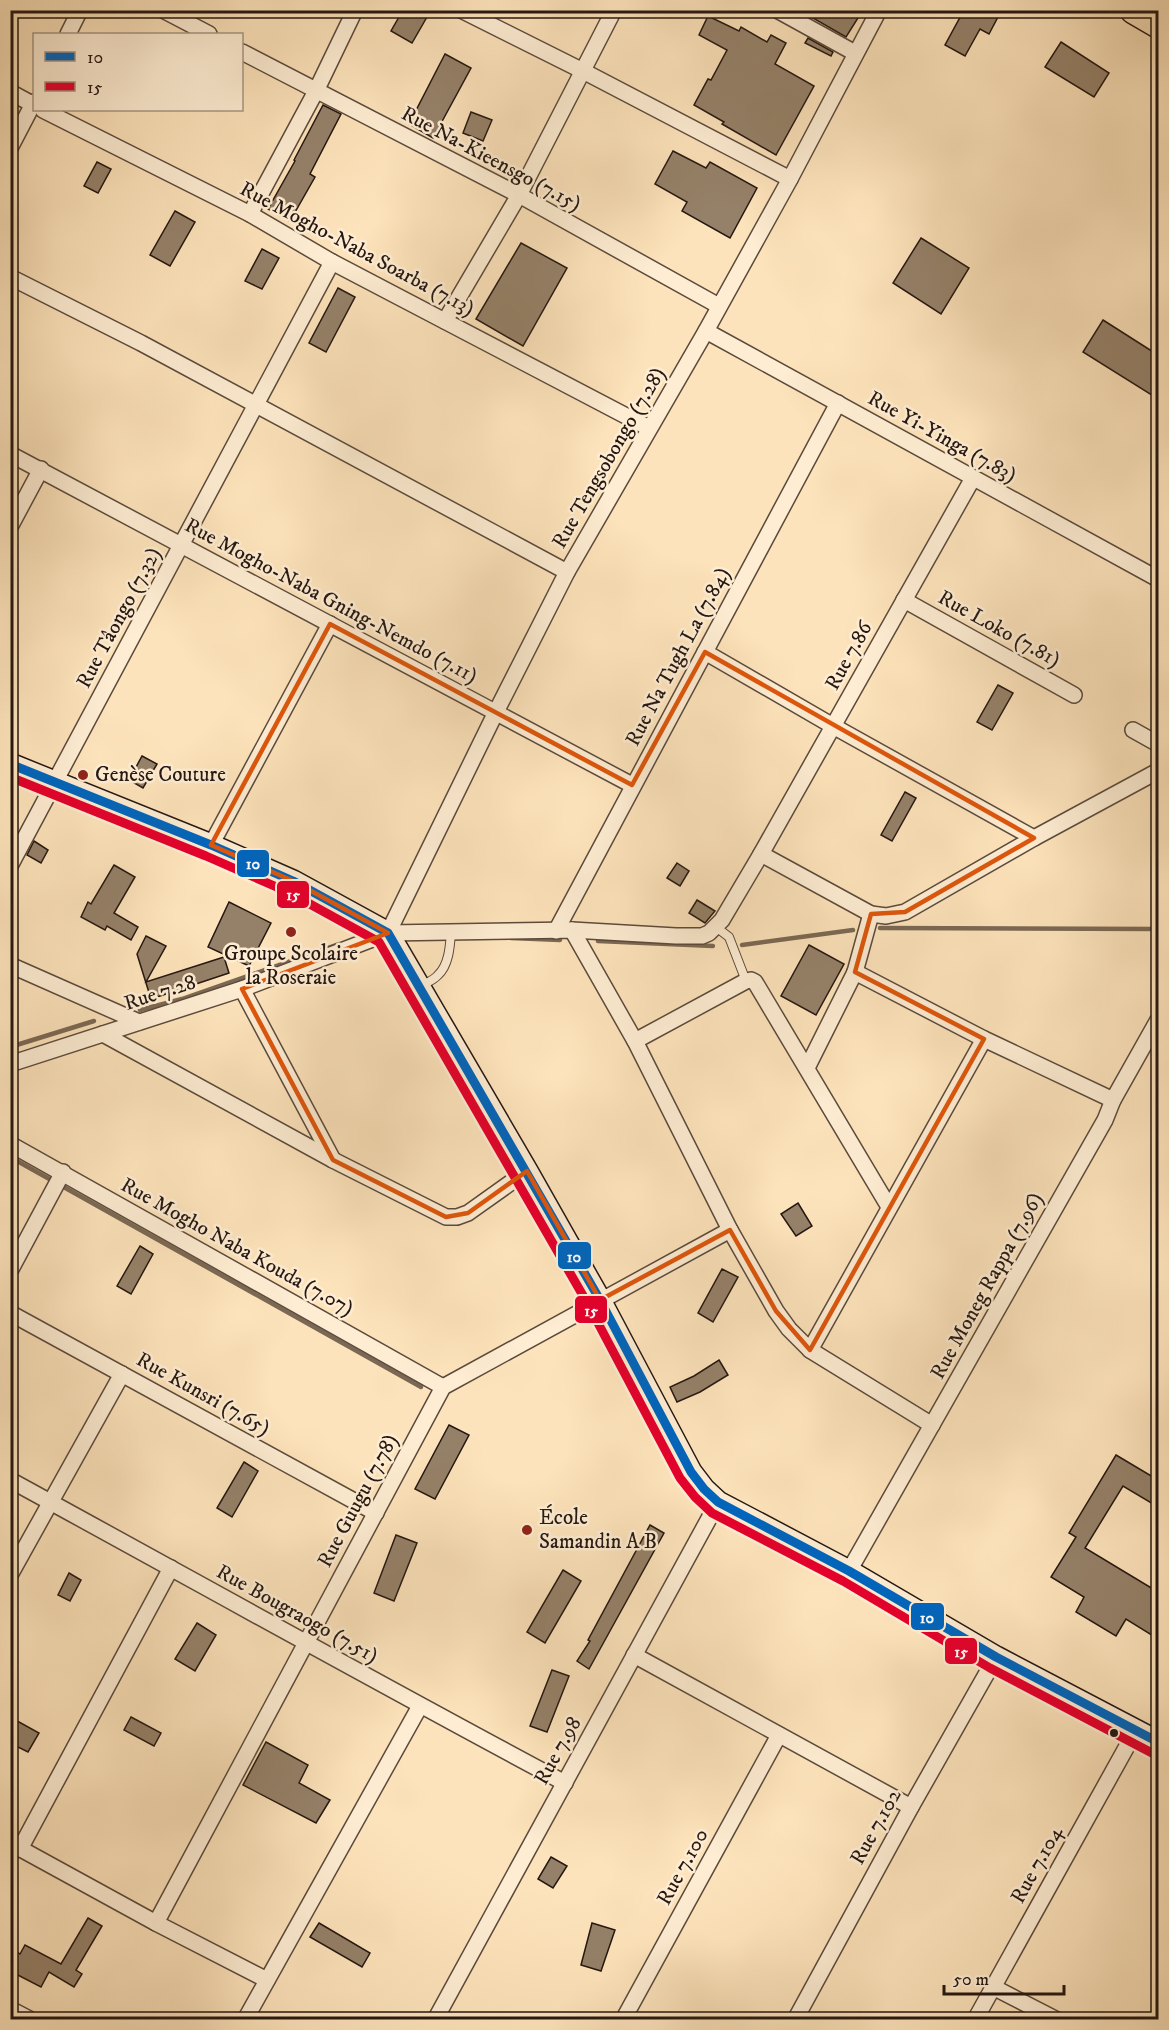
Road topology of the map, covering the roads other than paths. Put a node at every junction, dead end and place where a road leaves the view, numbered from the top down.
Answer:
1 (80, 10) edge
2 (163, 10) edge
3 (355, 10) edge
4 (461, 10) edge
5 (614, 10) edge
6 (777, 10) edge
7 (879, 10) edge
8 (1134, 10) edge
9 (1158, 24) edge
10 (68, 33) edge
11 (207, 33) edge
12 (855, 52) junction
13 (243, 53) edge
14 (583, 71) junction
15 (316, 91) junction
16 (10, 93) edge
17 (33, 104) edge
18 (33, 110) edge
19 (48, 111) edge
20 (10, 148) edge
21 (790, 178) junction
22 (519, 195) junction
23 (250, 214) junction
24 (332, 262) junction
25 (10, 277) edge
26 (719, 306) junction
27 (445, 321) junction
28 (706, 331) junction
29 (838, 403) junction
30 (256, 406) junction
31 (649, 428) junction
32 (10, 454) edge
33 (41, 470) junction
34 (973, 478) junction
35 (10, 528) edge
36 (181, 546) junction
37 (567, 572) junction
38 (1158, 579) edge
39 (904, 600) junction
40 (330, 624) junction
41 (705, 652) junction
42 (1074, 695) dead end
43 (496, 712) junction
44 (833, 726) junction
45 (1133, 730) dead end
46 (1158, 744) edge
47 (10, 764) edge
48 (1158, 771) edge
49 (55, 782) junction
50 (632, 785) junction
51 (1034, 838) junction
52 (211, 845) junction
53 (761, 854) junction
54 (10, 866) edge
55 (871, 914) junction
56 (716, 927) junction
57 (572, 930) junction
58 (556, 931) junction
59 (451, 932) junction
60 (388, 933) junction
61 (10, 965) edge
62 (855, 972) junction
63 (746, 981) junction
64 (420, 987) junction
65 (242, 989) junction
66 (1158, 1020) edge
67 (139, 1022) junction
68 (103, 1034) junction
69 (984, 1039) junction
70 (635, 1041) junction
71 (10, 1064) edge
72 (807, 1068) junction
73 (1113, 1100) junction
74 (10, 1144) edge
75 (333, 1160) junction
76 (63, 1172) junction
77 (527, 1172) junction
78 (889, 1207) junction
79 (730, 1230) junction
80 (10, 1271) edge
81 (600, 1300) junction
82 (10, 1312) edge
83 (810, 1350) junction
84 (122, 1374) junction
85 (443, 1387) junction
86 (932, 1425) junction
87 (10, 1480) edge
88 (51, 1502) junction
89 (718, 1502) junction
90 (376, 1513) junction
91 (171, 1568) junction
92 (849, 1571) junction
93 (10, 1575) edge
94 (306, 1642) junction
95 (634, 1655) junction
96 (996, 1657) junction
97 (420, 1706) junction
98 (1136, 1730) junction
99 (779, 1735) junction
100 (1158, 1742) edge
101 (565, 1783) junction
102 (911, 1807) junction
103 (15, 1846) edge
104 (156, 1923) junction
105 (267, 1980) junction
106 (993, 1987) junction
107 (10, 2008) edge
108 (31, 2019) edge
109 (244, 2019) edge
110 (435, 2019) edge
111 (623, 2019) edge
112 (795, 2019) edge
113 (975, 2019) edge
114 (1057, 2019) edge

1 - 10 street
2 - 11 street
3 - 15 street
4 - 14 street
5 - 14 street
6 - 12 street
7 - 12 street, Rue Tengsobongo (7.28)
8 - 9 highway
12 - 21 street, Rue Tengsobongo (7.28)
13 - 15 street, Rue Na-Kieensgo (7.15)
14 - 21 street
14 - 22 street
15 - 22 street, Rue Na-Kieensgo (7.15)
15 - 23 street
16 - 17 street, Rue Mogho-Naba Soarba (7.13)
18 - 20 street
19 - 23 street, Rue Mogho-Naba Soarba (7.13)
21 - 26 street, Rue Tengsobongo (7.28)
22 - 26 street, Rue Na-Kieensgo (7.15)
22 - 27 street
23 - 24 street, Rue Mogho-Naba Soarba (7.13)
24 - 27 street, Rue Mogho-Naba Soarba (7.13)
24 - 30 street, Rue Tâongo (7.32)
25 - 30 street
26 - 28 street, Rue Tengsobongo (7.28)
27 - 31 street, Rue Mogho-Naba Soarba (7.13)
28 - 29 street, Rue Yi-Yinga (7.83)
28 - 31 street, Rue Tengsobongo (7.28)
29 - 34 street, Rue Yi-Yinga (7.83)
29 - 41 street, Rue Na Tugh La (7.84)
30 - 36 street, Rue Tâongo (7.32)
30 - 37 street
31 - 37 street, Rue Tengsobongo (7.28)
32 - 33 street, Rue Mogho-Naba Gning-Nemdo (7.11)
33 - 35 street
33 - 36 street, Rue Mogho-Naba Gning-Nemdo (7.11)
34 - 38 street, Rue Yi-Yinga (7.83)
34 - 39 street, Rue 7.86
36 - 40 street, Rue Mogho-Naba Gning-Nemdo (7.11)
36 - 49 street, Rue Tâongo (7.32)
37 - 43 street, Rue Tengsobongo (7.28)
39 - 42 street, Rue Loko (7.81)
39 - 44 street, Rue 7.86
40 - 43 street, Rue Mogho-Naba Gning-Nemdo (7.11)
40 - 52 street
41 - 44 street
41 - 50 street, Rue Na Tugh La (7.84)
43 - 50 street, Rue Mogho-Naba Gning-Nemdo (7.11)
43 - 60 street, Rue Tengsobongo (7.28)
44 - 51 street
44 - 53 street, Rue 7.86
45 - 46 street
47 - 49 street
48 - 51 street
49 - 52 street
49 - 54 street, Rue Tâongo (7.32)
50 - 58 street, Rue Na Tugh La (7.84)
51 - 55 street
52 - 60 street
53 - 55 street
53 - 56 street, Rue 7.86
55 - 62 street
56 - 57 street
56 - 63 lane
57 - 58 street
57 - 70 street
58 - 59 street
59 - 60 street
59 - 64 lane
60 - 64 street
60 - 65 street, Rue 7.28
61 - 67 street
62 - 69 street
62 - 72 street
63 - 70 street
63 - 72 street
64 - 77 street
65 - 67 street, Rue 7.28
65 - 75 street
66 - 73 street, Rue Moneg Rappa (7.96)
67 - 68 street, Rue 7.28
68 - 71 street, Rue 7.28
68 - 75 street
69 - 73 street
69 - 78 street
70 - 79 street
72 - 78 street
73 - 86 street, Rue Moneg Rappa (7.96)
74 - 76 street, Rue Mogho Naba Kouda (7.07)
75 - 77 street
76 - 80 street
76 - 85 street, Rue Mogho Naba Kouda (7.07)
77 - 81 street
78 - 83 street
79 - 81 street
79 - 83 street
81 - 85 street
81 - 89 street
82 - 84 street, Rue Kunsri (7.65)
83 - 86 street
84 - 88 street
84 - 90 street, Rue Kunsri (7.65)
85 - 90 street, Rue Guugu (7.78)
86 - 92 street, Rue Moneg Rappa (7.96)
87 - 88 street, Rue Bougraogo (7.51)
88 - 91 street, Rue Bougraogo (7.51)
88 - 93 street
89 - 92 street
89 - 95 street, Rue 7.98
90 - 94 street, Rue Guugu (7.78)
91 - 94 street, Rue Bougraogo (7.51)
91 - 103 street
92 - 96 street
94 - 97 street, Rue Bougraogo (7.51)
94 - 104 street, Rue Guugu (7.78)
95 - 99 street
95 - 101 street, Rue 7.98
96 - 98 street
96 - 102 street, Rue 7.102
97 - 101 street, Rue Bougraogo (7.51)
97 - 105 street
98 - 100 street
98 - 106 street, Rue 7.104
99 - 102 street
99 - 111 street, Rue 7.100
101 - 110 street, Rue 7.98
102 - 112 street, Rue 7.102
103 - 104 street
104 - 105 street
105 - 109 street
106 - 113 street, Rue 7.104
106 - 114 street
107 - 108 street

